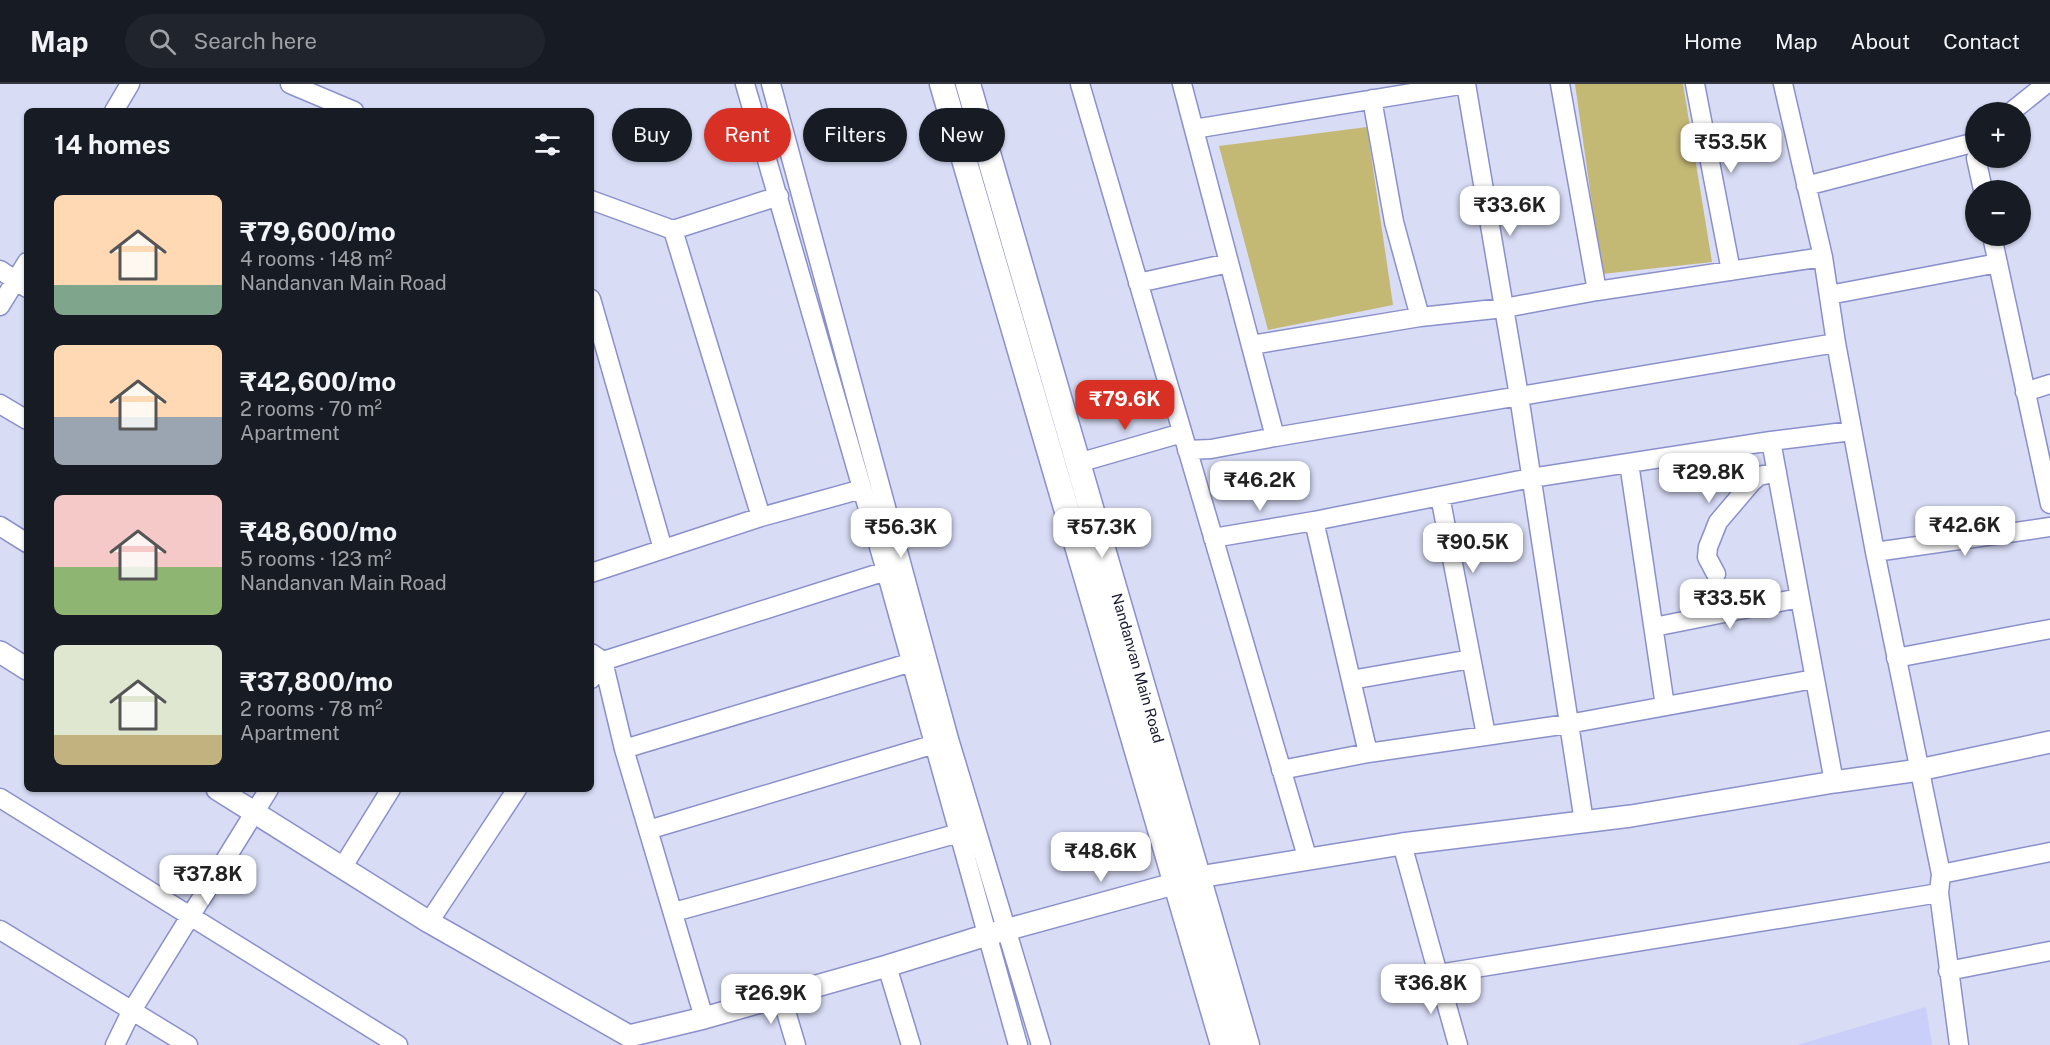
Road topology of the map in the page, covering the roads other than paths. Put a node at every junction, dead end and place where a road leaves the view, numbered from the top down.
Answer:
1 (129, 84) edge
2 (290, 84) edge
3 (745, 84) edge
4 (771, 84) edge
5 (968, 84) edge
6 (1080, 84) edge
7 (1182, 84) edge
8 (1466, 84) edge
9 (1560, 84) edge
10 (1695, 84) edge
11 (1783, 84) edge
12 (2046, 84) edge
13 (946, 85) edge
14 (1372, 99) junction
15 (2024, 102) edge
16 (116, 108) edge
17 (347, 108) edge
18 (1194, 129) junction
19 (1965, 151) edge
20 (1806, 186) junction
21 (779, 196) junction
22 (594, 201) edge
23 (673, 230) junction
24 (1994, 246) edge
25 (1823, 257) junction
26 (1998, 262) junction
27 (1229, 263) junction
28 (0, 270) edge
29 (1731, 271) junction
30 (1138, 283) junction
31 (21, 284) edge
32 (1597, 291) junction
33 (1829, 295) junction
34 (0, 306) edge
35 (1504, 308) junction
36 (594, 309) edge
37 (1420, 317) junction
38 (1836, 343) junction
39 (1251, 345) junction
40 (2050, 384) edge
41 (2025, 392) junction
42 (1519, 396) junction
43 (0, 404) edge
44 (24, 418) edge
45 (1852, 431) junction
46 (1275, 437) junction
47 (1771, 441) junction
48 (1185, 442) junction
49 (1078, 463) junction
50 (1629, 463) junction
51 (1776, 472) junction
52 (1531, 478) junction
53 (862, 489) junction
54 (1440, 496) junction
55 (2050, 504) edge
56 (761, 518) junction
57 (1314, 520) junction
58 (0, 526) edge
59 (2050, 527) edge
60 (1213, 538) junction
61 (24, 541) edge
62 (663, 549) junction
63 (1875, 552) junction
64 (886, 571) junction
65 (594, 572) edge
66 (1716, 574) dead end
67 (1799, 598) junction
68 (1654, 627) junction
69 (2050, 629) edge
70 (1, 657) edge
71 (597, 657) edge
72 (1471, 658) junction
73 (1896, 658) junction
74 (919, 660) junction
75 (24, 668) edge
76 (1814, 679) junction
77 (1351, 680) junction
78 (1665, 706) junction
79 (1568, 724) junction
80 (1486, 735) junction
81 (941, 742) junction
82 (2050, 742) edge
83 (624, 749) junction
84 (1368, 753) junction
85 (1281, 770) junction
86 (1918, 770) junction
87 (1834, 782) junction
88 (222, 792) edge
89 (267, 792) edge
90 (389, 792) edge
91 (515, 792) edge
92 (0, 798) edge
93 (254, 812) junction
94 (1584, 822) junction
95 (977, 828) junction
96 (648, 830) junction
97 (958, 833) junction
98 (1402, 844) junction
99 (2050, 852) edge
100 (1308, 860) junction
101 (342, 868) junction
102 (1941, 874) junction
103 (1199, 877) junction
104 (1176, 883) junction
105 (1939, 893) junction
106 (674, 912) junction
107 (190, 916) junction
108 (429, 922) junction
109 (0, 930) edge
110 (996, 932) junction
111 (2050, 951) edge
112 (887, 966) junction
113 (1948, 971) junction
114 (1438, 974) junction
115 (781, 995) junction
116 (131, 1012) junction
117 (704, 1018) junction
118 (626, 1040) edge
119 (115, 1045) edge
120 (188, 1045) edge
121 (398, 1045) edge
122 (796, 1045) edge
123 (912, 1045) edge
124 (1018, 1045) edge
125 (1041, 1045) edge
126 (1223, 1045) edge
127 (1247, 1045) edge
128 (1458, 1045) edge
129 (1959, 1045) edge

1 - 16 street
2 - 17 street
3 - 21 street
4 - 74 street
5 - 49 main road, Nandanvan Main Road
6 - 30 street
7 - 18 street
8 - 14 street
8 - 35 street
9 - 32 street
10 - 29 street
11 - 20 street
12 - 15 street
13 - 104 main road
14 - 18 street
14 - 37 street
18 - 27 street
19 - 20 street
20 - 25 street
21 - 23 street
21 - 53 street
22 - 23 street
23 - 56 street
24 - 26 street
25 - 29 street
25 - 33 street
26 - 33 street
26 - 41 street
27 - 30 street
27 - 39 street
28 - 31 street
29 - 32 street
30 - 48 street
31 - 34 street
32 - 35 street
33 - 38 street
35 - 37 street
35 - 42 street
36 - 62 street
37 - 39 street
38 - 42 street
38 - 45 street
39 - 46 street
40 - 41 street
41 - 55 street
42 - 46 street
42 - 52 street
43 - 44 street
45 - 47 street
45 - 63 street
46 - 48 street
47 - 50 street
47 - 51 street
48 - 49 street
48 - 60 street
49 - 103 main road, Nandanvan Main Road
50 - 52 street
50 - 68 street
51 - 66 street
51 - 67 street
52 - 54 street
52 - 79 street
53 - 56 street
53 - 64 street
54 - 57 street
54 - 72 street
56 - 62 street
57 - 60 street
57 - 77 street
58 - 61 street
59 - 63 street
60 - 85 street
62 - 65 street
63 - 73 street
64 - 71 street
64 - 74 street
67 - 68 street
67 - 76 street
68 - 78 street
69 - 73 street
70 - 75 street
71 - 83 street
72 - 77 street
72 - 80 street
73 - 86 street
74 - 81 street
74 - 83 street
76 - 78 street
76 - 87 street
77 - 84 street
78 - 79 street
79 - 80 street
79 - 94 street
80 - 84 street
81 - 95 street
81 - 96 street
81 - 97 street
82 - 86 street
83 - 96 street
84 - 85 street
85 - 100 street
86 - 87 street
86 - 102 street
87 - 94 street
88 - 93 street
89 - 93 street
90 - 101 street
91 - 108 street
92 - 107 street
93 - 101 street
93 - 107 street
94 - 98 street
95 - 97 street
95 - 110 street
96 - 106 street
97 - 106 street
97 - 110 street
98 - 100 street
98 - 114 street
99 - 102 street
100 - 103 street
101 - 108 street
102 - 105 street
103 - 104 street
103 - 127 main road, Nandanvan Main Road
104 - 110 street
104 - 126 main road
105 - 113 street
105 - 114 street
106 - 117 street
107 - 116 street
107 - 121 street
108 - 118 street
109 - 116 street
110 - 112 street
110 - 124 street
110 - 125 street
111 - 113 street
112 - 115 street
112 - 123 street
113 - 129 street
114 - 128 street
115 - 117 street
115 - 122 street
116 - 119 street
116 - 120 street
117 - 118 street

